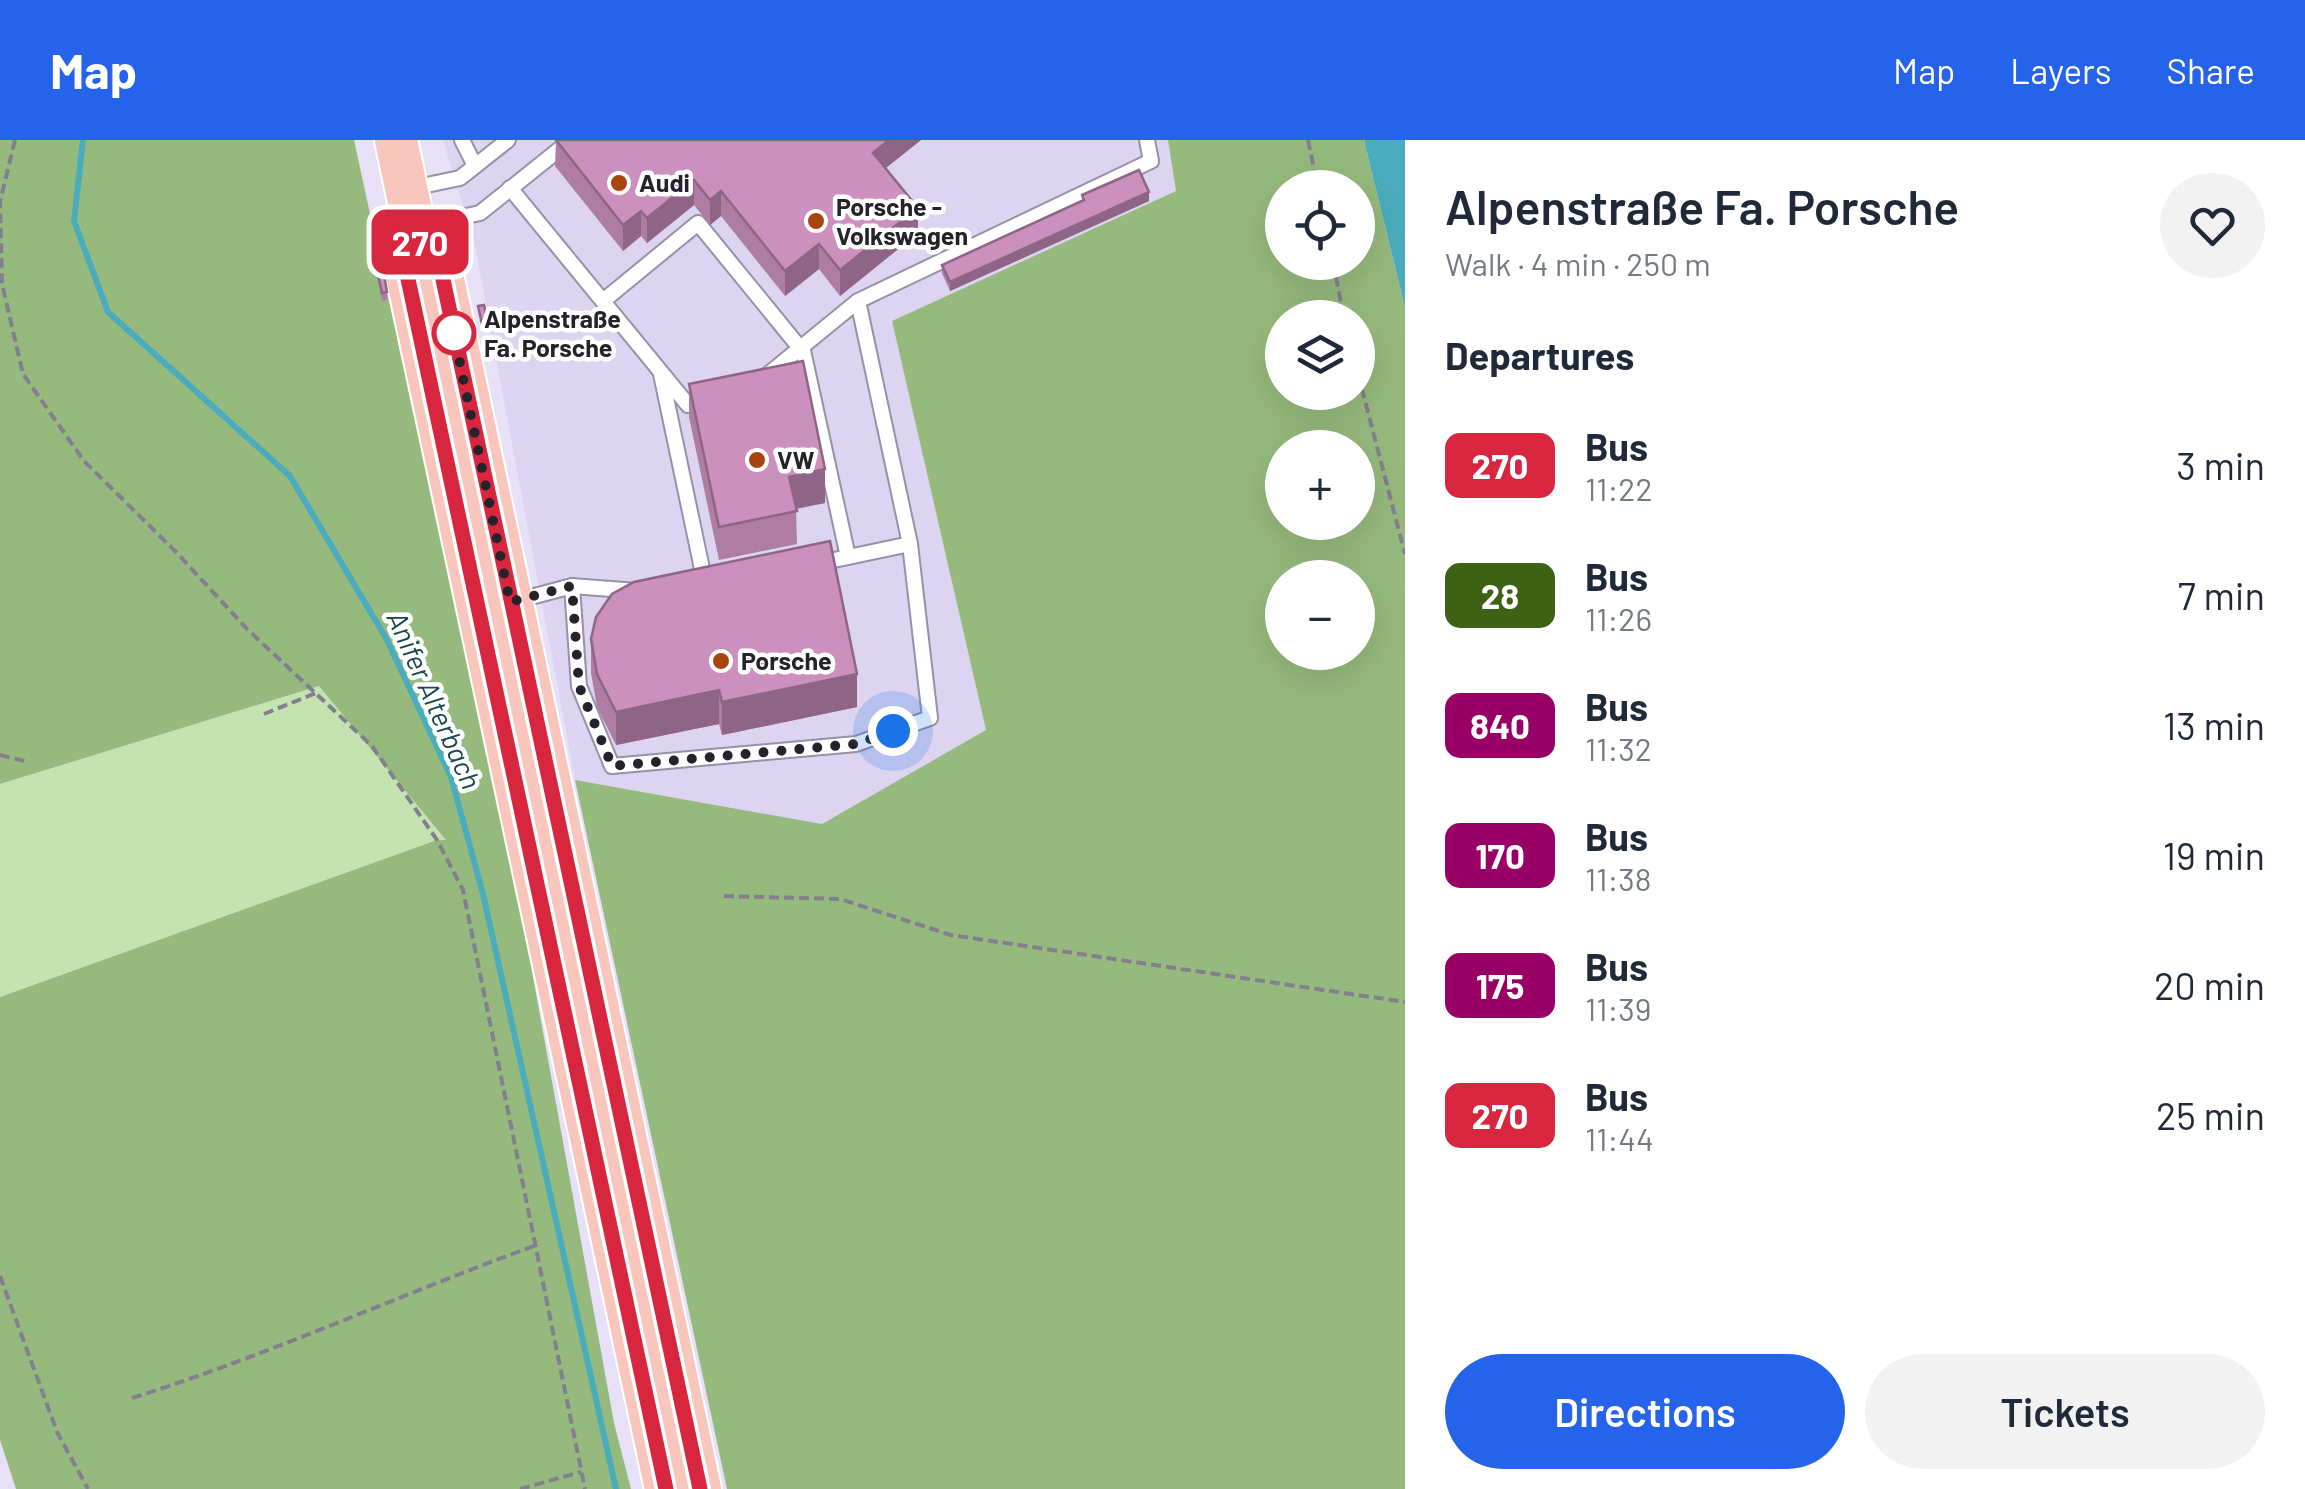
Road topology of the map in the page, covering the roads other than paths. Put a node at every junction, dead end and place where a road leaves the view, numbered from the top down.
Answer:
1 (396, 140) edge
2 (462, 140) edge
3 (508, 140) edge
4 (571, 140) edge
5 (1147, 140) edge
6 (475, 166) junction
7 (510, 188) junction
8 (413, 218) junction
9 (603, 301) junction
10 (858, 301) junction
11 (801, 347) junction
12 (660, 368) junction
13 (759, 382) edge
14 (726, 397) edge
15 (910, 544) junction
16 (848, 557) junction
17 (795, 569) edge
18 (724, 584) edge
19 (572, 586) junction
20 (658, 593) edge
21 (510, 602) junction
22 (666, 1489) edge
23 (700, 1489) edge

1 - 8 main road
2 - 6 lane
3 - 6 lane
4 - 7 lane
5 - 10 lane
6 - 8 lane
7 - 8 lane
7 - 9 lane
8 - 21 main road
8 - 22 main road
9 - 11 lane
9 - 12 lane
10 - 11 lane
10 - 15 lane
11 - 13 lane
11 - 16 lane
12 - 14 lane
12 - 18 lane
15 - 16 lane
15 - 19 lane
16 - 17 lane
19 - 20 lane
19 - 21 lane
21 - 23 main road

